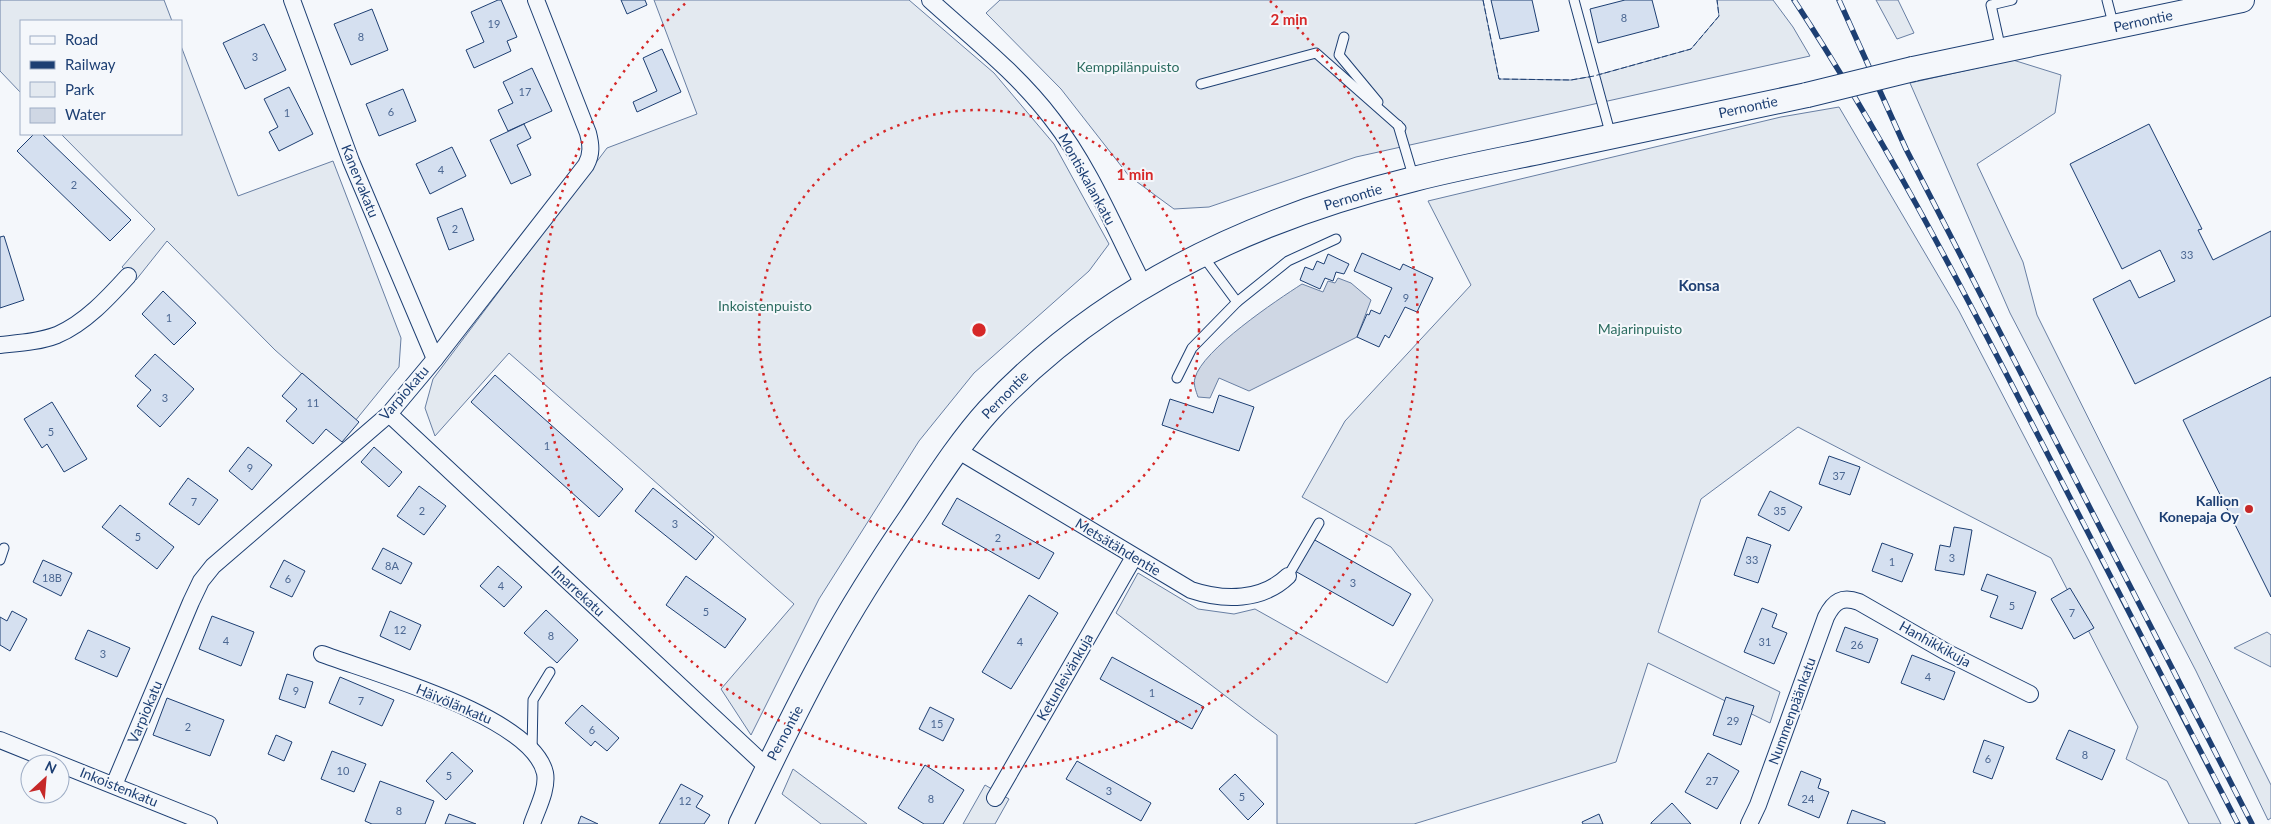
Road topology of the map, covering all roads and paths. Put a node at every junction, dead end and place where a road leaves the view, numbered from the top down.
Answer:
1 (292, 0) edge
2 (536, 0) edge
3 (930, 0) edge
4 (1574, 0) edge
5 (2012, 0) edge
6 (2107, 0) edge
7 (2242, 0) edge
8 (2114, 27) junction
9 (1344, 37) dead end
10 (2002, 50) junction
11 (1202, 84) dead end
12 (1401, 128) junction
13 (1611, 137) junction
14 (1414, 179) junction
15 (1336, 239) dead end
16 (1202, 254) junction
17 (128, 276) dead end
18 (1144, 286) junction
19 (1236, 302) junction
20 (0, 345) edge
21 (435, 359) junction
22 (1177, 378) dead end
23 (389, 414) junction
24 (957, 450) junction
25 (1319, 523) dead end
26 (4, 548) dead end
27 (1134, 557) junction
28 (0, 560) edge
29 (1288, 576) joint
30 (1839, 600) joint
31 (322, 654) dead end
32 (550, 672) dead end
33 (2030, 694) dead end
34 (0, 740) edge
35 (532, 752) junction
36 (767, 767) junction
37 (114, 785) junction
38 (995, 798) dead end
39 (209, 824) edge
40 (532, 824) edge
41 (741, 824) edge
42 (1749, 824) edge

1 - 21 street, Kanervakatu
2 - 21 street, Varpiokatu
3 - 18 street, Montiskalankatu
4 - 13 lane
5 - 10 lane
6 - 8 lane
7 - 8 street, Pernontie
8 - 10 street, Pernontie
9 - 12 lane
10 - 13 street, Pernontie, bridge
11 - 12 lane
12 - 14 lane
13 - 14 street, Pernontie
14 - 16 street, Pernontie
15 - 19 lane
16 - 18 street, Pernontie
16 - 19 lane
17 - 20 street
18 - 24 street, Pernontie
19 - 22 lane
21 - 23 street, Varpiokatu
23 - 36 street, Imarrekatu
23 - 37 street, Varpiokatu
24 - 27 street, Metsätähdentie
24 - 36 street, Pernontie
25 - 29 lane
26 - 28 lane
27 - 29 street, Metsätähdentie
27 - 38 street, Ketunleivänkuja
30 - 33 street, Hanhikkikuja
30 - 42 street, Nummenpäänkatu
31 - 35 street, Häivölänkatu
32 - 35 lane
34 - 37 street, Inkoistenkatu
35 - 40 street, Häivölänkatu
36 - 41 street, Pernontie
37 - 39 street, Inkoistenkatu

